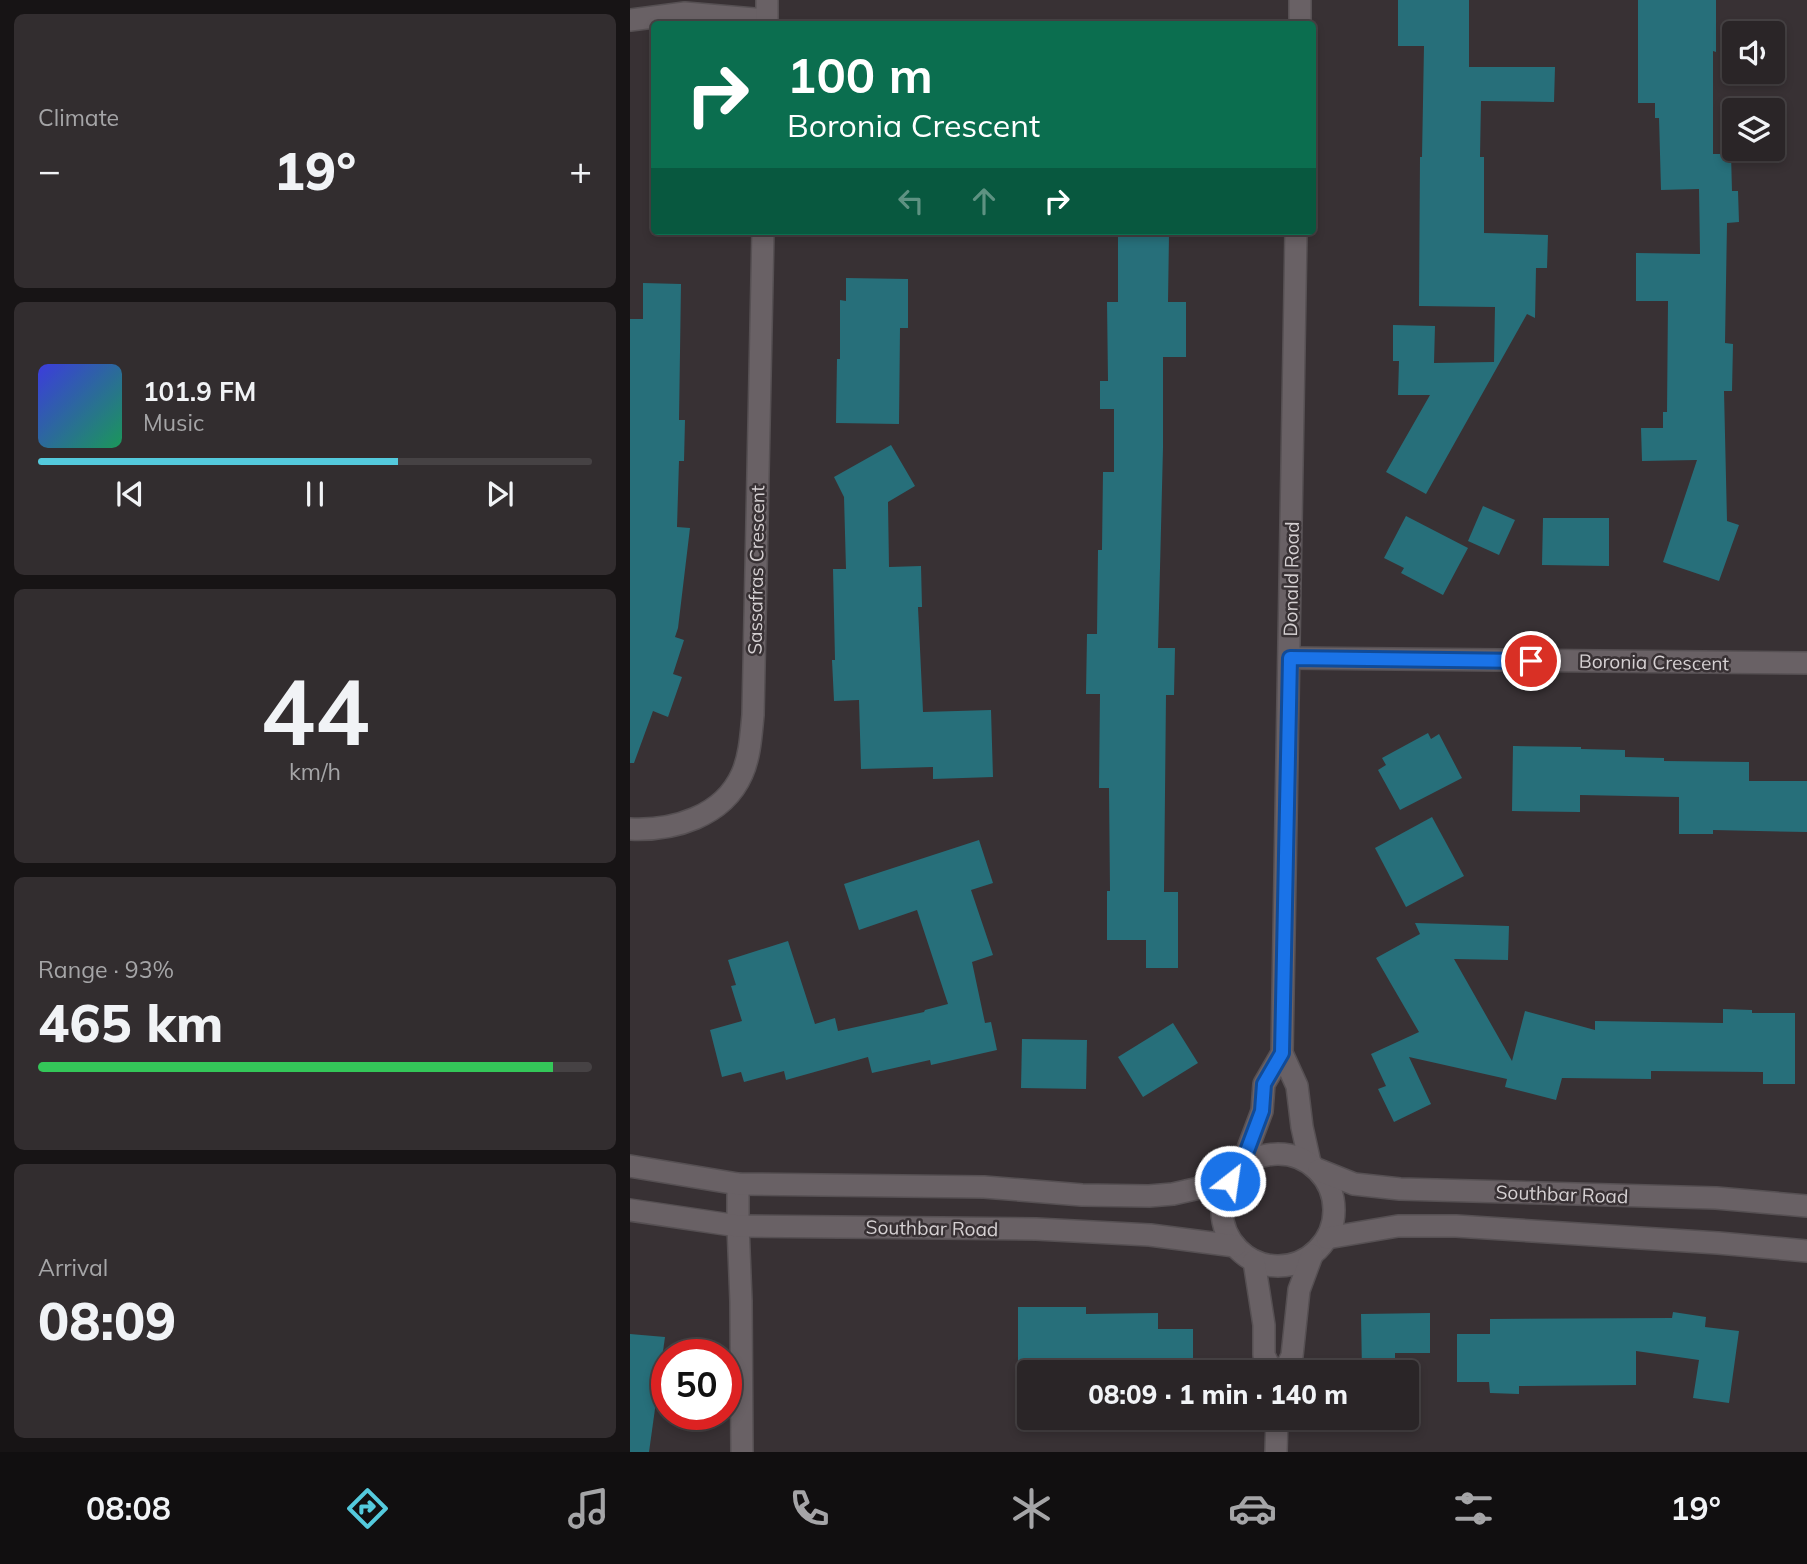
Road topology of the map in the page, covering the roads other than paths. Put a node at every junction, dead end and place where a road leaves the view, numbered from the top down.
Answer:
1 (1300, 0) edge
2 (767, 15) edge
3 (630, 20) edge
4 (1300, 21) edge
5 (763, 235) edge
6 (1296, 235) edge
7 (1290, 658) junction
8 (1807, 663) edge
9 (630, 829) edge
10 (1282, 1053) junction
11 (630, 1166) edge
12 (1315, 1166) junction
13 (1235, 1174) junction
14 (738, 1184) junction
15 (1807, 1206) edge
16 (630, 1210) edge
17 (738, 1226) junction
18 (1327, 1238) junction
19 (1235, 1246) junction
20 (1807, 1251) edge
21 (1312, 1255) junction
22 (1254, 1261) junction
23 (1267, 1360) edge
24 (1290, 1360) edge
25 (1277, 1430) edge
26 (742, 1452) edge
27 (1276, 1452) edge

1 - 4 street
2 - 3 street
5 - 9 street, Sassafras Crescent
6 - 7 street, Donald Road
7 - 8 street, Boronia Crescent
7 - 10 street, Donald Road
10 - 12 street, Donald Road
10 - 13 street, Donald Road
11 - 14 street
12 - 13 street
12 - 15 street, Southbar Road
12 - 18 street
13 - 14 street
13 - 19 street
14 - 17 street
16 - 17 street, Southbar Road
17 - 19 street, Southbar Road
17 - 26 street
18 - 20 street, Southbar Road
18 - 21 street
19 - 22 street
21 - 22 street
21 - 24 street
22 - 23 street
25 - 27 street

